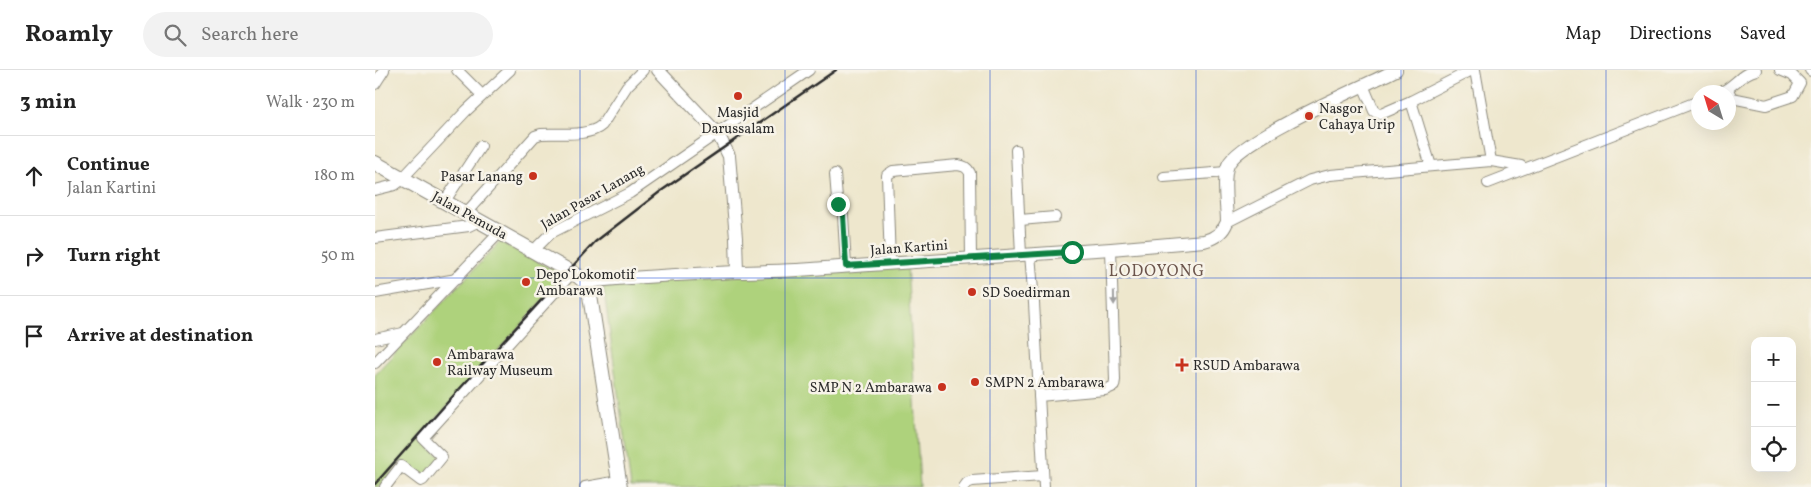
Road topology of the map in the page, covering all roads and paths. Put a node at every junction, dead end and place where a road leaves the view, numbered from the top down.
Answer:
1 (384, 70) edge
2 (457, 70) edge
3 (510, 70) edge
4 (643, 70) edge
5 (658, 70) edge
6 (809, 70) edge
7 (1396, 70) edge
8 (1473, 70) edge
9 (1756, 70) edge
10 (1780, 70) edge
11 (1800, 83) junction
12 (375, 84) edge
13 (1363, 85) junction
14 (1732, 85) edge
15 (1811, 86) edge
16 (482, 96) junction
17 (1736, 99) edge
18 (1411, 101) junction
19 (1691, 104) edge
20 (718, 134) junction
21 (481, 146) dead end
22 (1016, 150) dead end
23 (1491, 161) junction
24 (375, 163) edge
25 (1431, 166) junction
26 (1521, 166) dead end
27 (1226, 172) junction
28 (835, 174) dead end
29 (1164, 177) dead end
30 (403, 178) junction
31 (1488, 183) dead end
32 (375, 190) edge
33 (445, 201) junction
34 (466, 213) junction
35 (1055, 217) dead end
36 (1020, 220) junction
37 (479, 221) junction
38 (1227, 222) junction
39 (500, 232) junction
40 (375, 238) edge
41 (1111, 249) junction
42 (533, 251) junction
43 (1026, 255) junction
44 (971, 258) junction
45 (890, 263) junction
46 (846, 266) junction
47 (568, 271) junction
48 (737, 272) junction
49 (457, 279) junction
50 (585, 282) junction
51 (375, 293) edge
52 (403, 333) junction
53 (375, 340) edge
54 (375, 363) edge
55 (1039, 396) junction
56 (1043, 476) junction
57 (620, 484) edge
58 (385, 487) edge
59 (585, 487) edge
60 (964, 487) edge
61 (1044, 487) edge

1 - 12 street
2 - 16 street
3 - 16 street
4 - 34 street
5 - 20 street
6 - 20 street, Jalan Pasar Lanang
7 - 13 street
8 - 18 street
8 - 23 street
9 - 14 street
10 - 11 street
11 - 15 street
11 - 17 street
13 - 18 street
13 - 27 street
16 - 30 street
18 - 25 street
19 - 31 street
20 - 42 street, Jalan Pasar Lanang
20 - 48 street
21 - 33 street
22 - 36 street
23 - 25 street
23 - 26 street
24 - 30 main road, Jalan Pemuda
25 - 38 street
27 - 29 street
27 - 38 street
28 - 46 street
30 - 32 street
30 - 33 main road, Jalan Pemuda
33 - 34 main road, Jalan Pemuda
34 - 37 main road, Jalan Pemuda
35 - 36 street
36 - 43 street
37 - 39 main road, Jalan Pemuda
37 - 40 street
38 - 41 street, Jalan Kartini
39 - 42 main road, Jalan Pemuda
39 - 49 street
41 - 43 street, Jalan Kartini
41 -> 55 street
42 - 47 main road, Jalan Pemuda
43 - 44 street, Jalan Kartini
43 - 55 street
44 - 45 street, Jalan Kartini
44 - 45 street
45 - 46 street, Jalan Kartini
46 - 48 street, Jalan Kartini
47 - 50 main road, Jalan Pemuda
47 - 58 street
48 - 50 street, Jalan Kartini
49 - 51 street
49 - 52 street
50 - 57 main road
52 - 53 street
52 - 54 street
55 - 56 street
56 - 60 street
56 - 61 street
57 - 59 street

